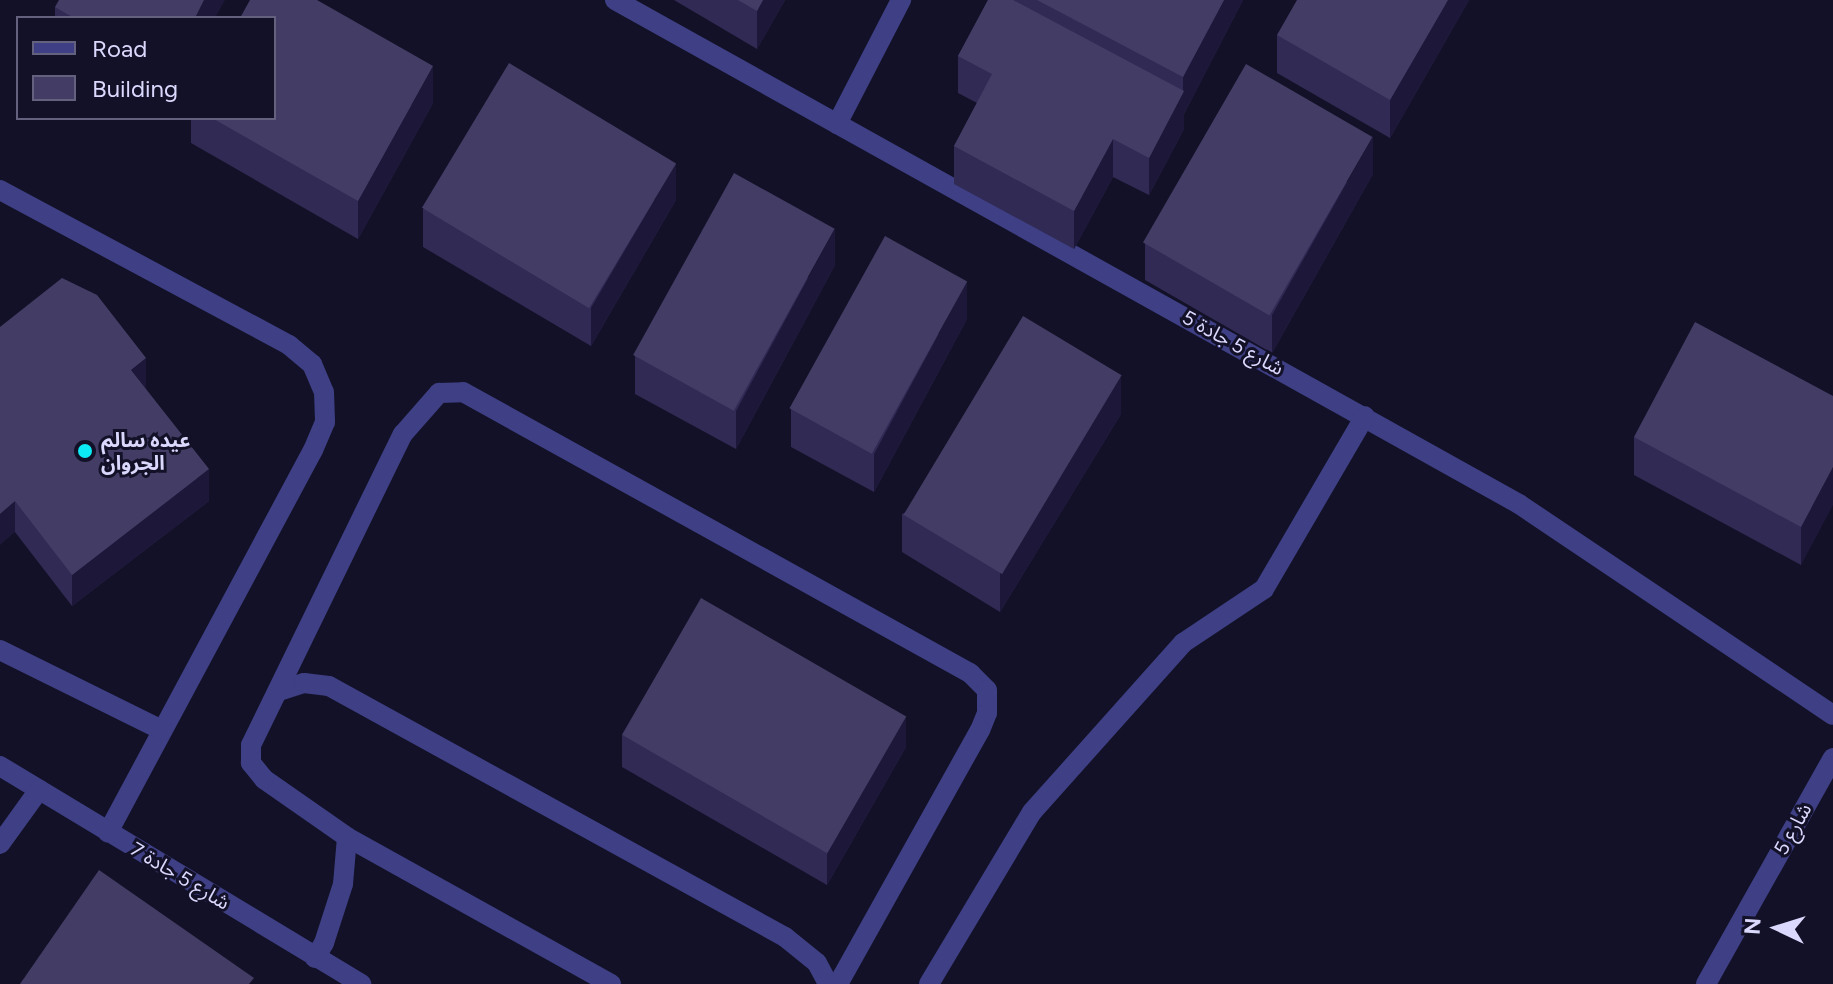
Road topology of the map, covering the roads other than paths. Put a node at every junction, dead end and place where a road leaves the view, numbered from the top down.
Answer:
1 (615, 0) edge
2 (901, 0) edge
3 (837, 124) junction
4 (0, 191) edge
5 (1365, 416) junction
6 (0, 650) edge
7 (279, 691) junction
8 (1833, 715) edge
9 (162, 730) junction
10 (1833, 758) edge
11 (0, 766) edge
12 (39, 790) junction
13 (108, 832) junction
14 (347, 837) junction
15 (0, 844) edge
16 (315, 958) junction
17 (361, 984) edge
18 (611, 984) edge
19 (828, 984) edge
20 (838, 984) edge
21 (929, 984) edge
22 (1706, 984) edge

1 - 3 street, شارع 5 جادة 5
2 - 3 street
3 - 5 street, شارع 5 جادة 5
4 - 9 street
5 - 8 street, شارع 5 جادة 5
5 - 21 street
6 - 9 street
7 - 14 street
7 - 19 street
7 - 20 street
9 - 13 street
10 - 22 street, شارع 5
11 - 12 street, شارع 5 جادة 7
12 - 13 street, شارع 5 جادة 7
12 - 15 street
13 - 16 street, شارع 5 جادة 7
14 - 16 street
14 - 18 street
16 - 17 street, شارع 5 جادة 7

